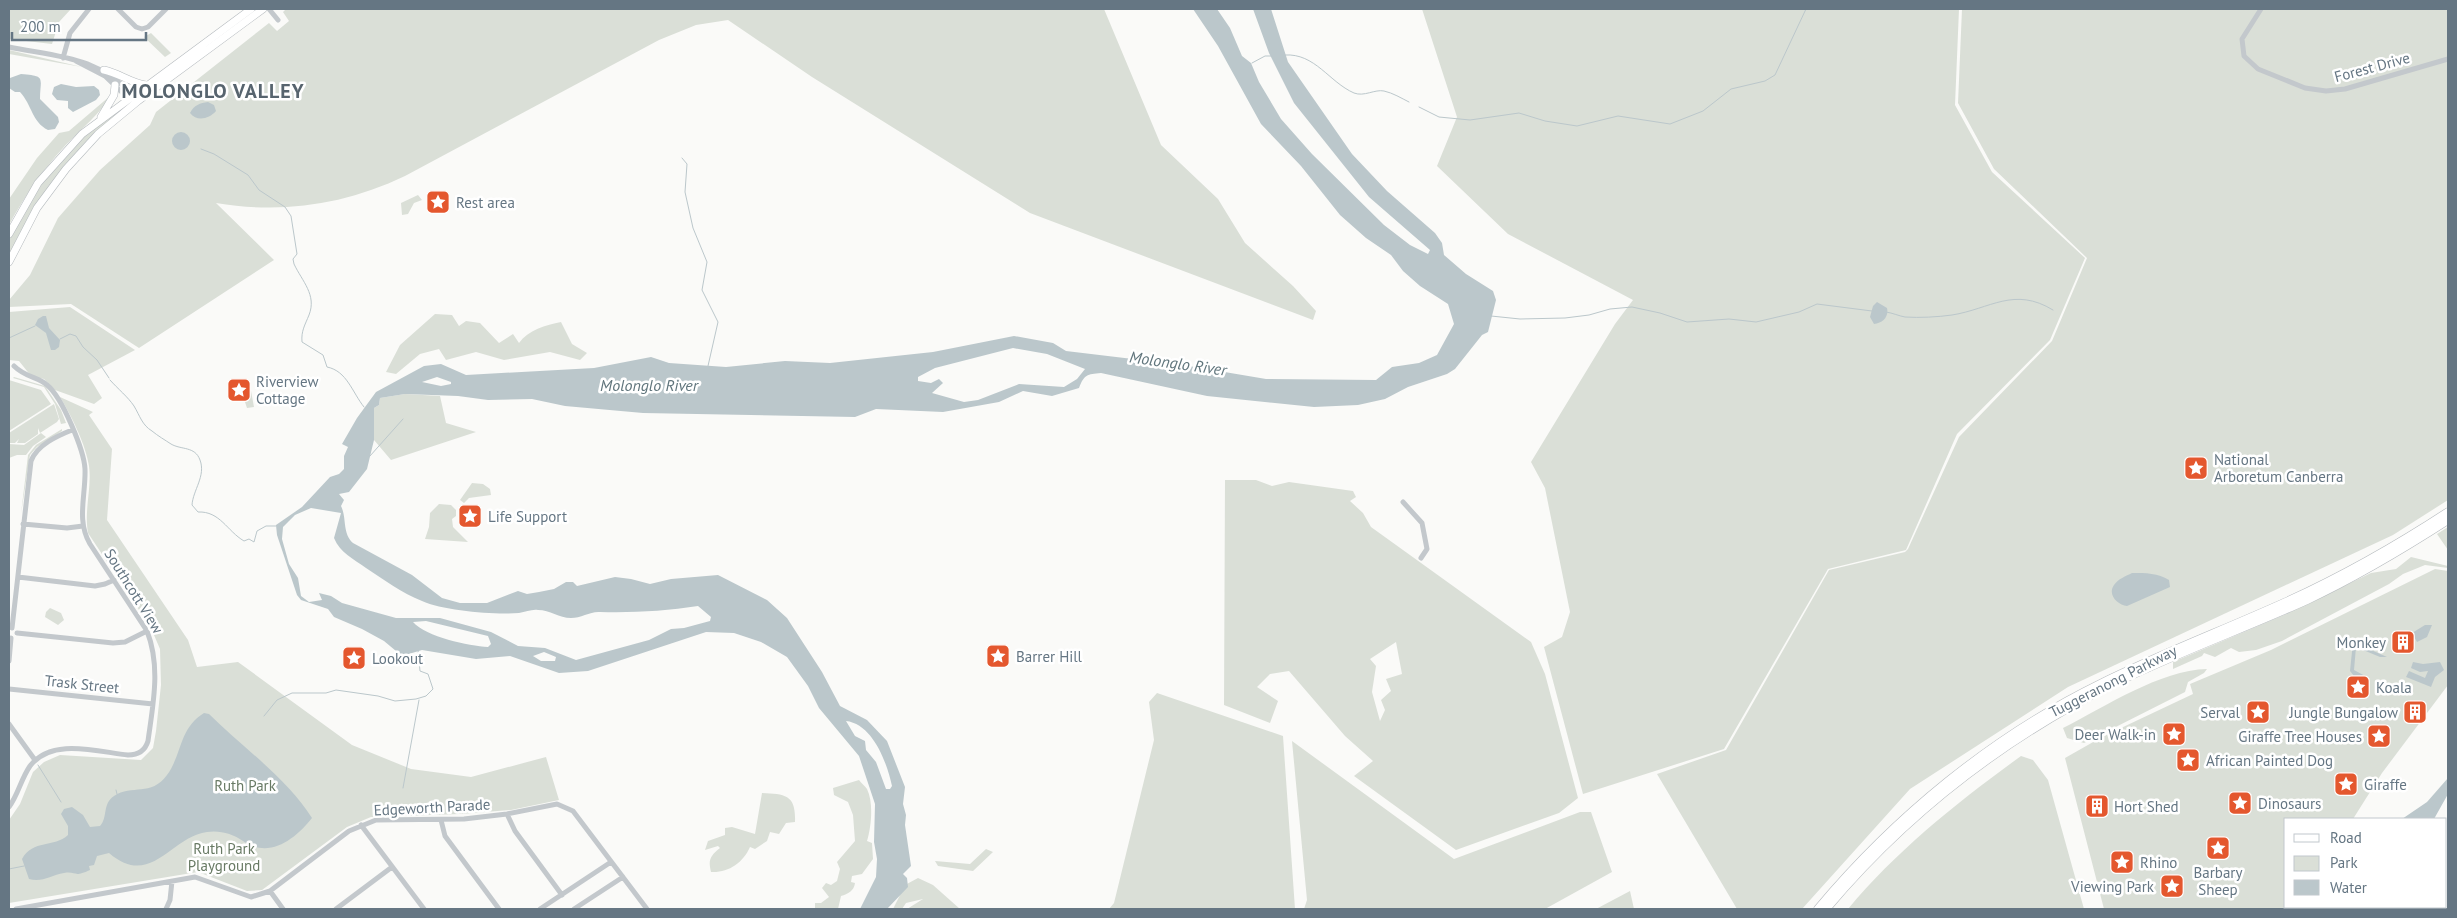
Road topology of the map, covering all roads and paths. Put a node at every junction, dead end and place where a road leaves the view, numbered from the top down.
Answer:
1 (90, 9) edge
2 (118, 9) edge
3 (166, 9) edge
4 (251, 9) edge
5 (263, 9) edge
6 (269, 9) edge
7 (2261, 9) edge
8 (278, 20) dead end
9 (9, 47) edge
10 (63, 58) junction
11 (73, 59) junction
12 (2448, 59) edge
13 (104, 70) junction
14 (115, 85) junction
15 (146, 85) junction
16 (133, 99) junction
17 (98, 121) junction
18 (9, 234) edge
19 (9, 262) edge
20 (14, 366) dead end
21 (72, 430) junction
22 (1403, 502) dead end
23 (2448, 512) edge
24 (2448, 520) edge
25 (24, 524) junction
26 (83, 526) junction
27 (1421, 558) dead end
28 (18, 577) junction
29 (114, 580) junction
30 (10, 628) edge
31 (147, 631) junction
32 (17, 633) junction
33 (10, 638) edge
34 (9, 661) edge
35 (9, 689) edge
36 (153, 704) junction
37 (9, 724) edge
38 (35, 760) junction
39 (9, 807) edge
40 (507, 814) junction
41 (440, 820) junction
42 (361, 825) junction
43 (611, 862) junction
44 (392, 867) junction
45 (622, 877) junction
46 (172, 881) junction
47 (270, 891) junction
48 (562, 894) junction
49 (16, 909) edge
50 (25, 909) edge
51 (166, 909) edge
52 (284, 909) edge
53 (336, 909) edge
54 (424, 909) edge
55 (499, 909) edge
56 (540, 909) edge
57 (574, 909) edge
58 (647, 909) edge
59 (1818, 909) edge
60 (1826, 909) edge

1 - 10 street
2 - 3 street
4 - 15 main road
5 - 16 main road
6 - 8 street
7 - 12 street, Forest Drive
9 - 10 street
10 - 11 street
11 - 13 street
11 - 14 street
13 - 15 main road
13 - 16 street
14 - 16 street
14 - 17 main road
15 - 16 main road
16 - 17 main road
16 - 19 main road
17 - 18 main road
20 - 21 street, Southcott View
21 - 25 street
21 - 26 street, Southcott View
22 - 27 street
23 - 59 highway, Tuggeranong Parkway
24 - 60 highway, Tuggeranong Parkway
25 - 26 street
25 - 28 street
26 - 29 street, Southcott View
28 - 29 street
28 - 30 street
29 - 31 street, Southcott View
30 - 32 street
31 - 32 street
31 - 36 street, Southcott View
32 - 33 street
33 - 34 street
35 - 36 street, Trask Street
36 - 38 street, Southcott View
37 - 38 street
38 - 39 street
40 - 41 street, Edgeworth Parade
40 - 43 street, Edgeworth Parade
40 - 48 street
41 - 42 street, Edgeworth Parade
41 - 55 street
42 - 44 street
42 - 47 street, Edgeworth Parade
43 - 45 street
43 - 48 street
44 - 53 street
44 - 54 street
45 - 57 street
45 - 58 street
46 - 47 street, Edgeworth Parade
46 - 50 street, Edgeworth Parade
46 - 51 street
47 - 52 street
48 - 56 street
49 - 50 street, Edgeworth Parade

